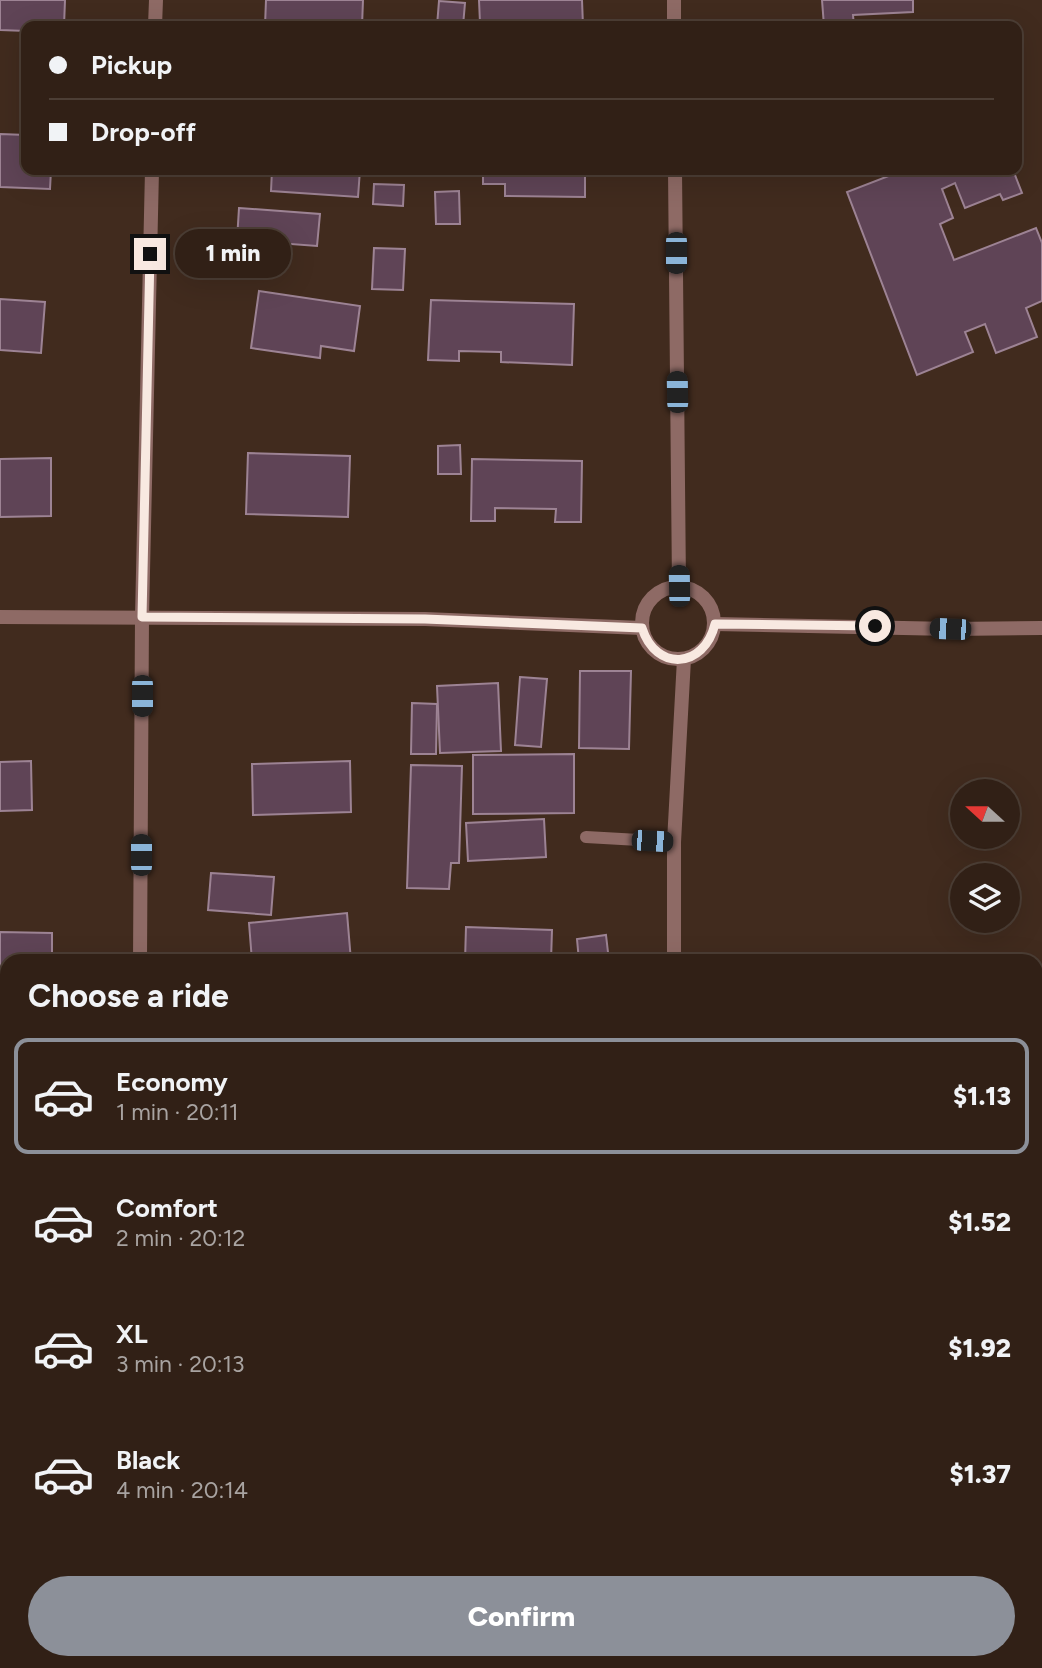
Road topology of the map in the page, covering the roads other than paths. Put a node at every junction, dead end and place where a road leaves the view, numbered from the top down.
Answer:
1 (156, 0) edge
2 (674, 0) edge
3 (155, 21) edge
4 (674, 21) edge
5 (152, 175) edge
6 (675, 175) edge
7 (679, 586) junction
8 (0, 617) edge
9 (142, 617) junction
10 (715, 624) junction
11 (642, 628) junction
12 (1042, 628) edge
13 (684, 659) junction
14 (586, 837) dead end
15 (674, 842) junction
16 (140, 954) edge
17 (674, 954) edge

1 - 3 street
2 - 4 street
5 - 9 street
6 - 7 street
7 - 10 street
7 - 11 street
8 - 9 street
9 - 11 street
9 - 16 street
10 - 12 street
10 - 13 street
11 - 13 street
13 - 15 street
14 - 15 lane
15 - 17 street

